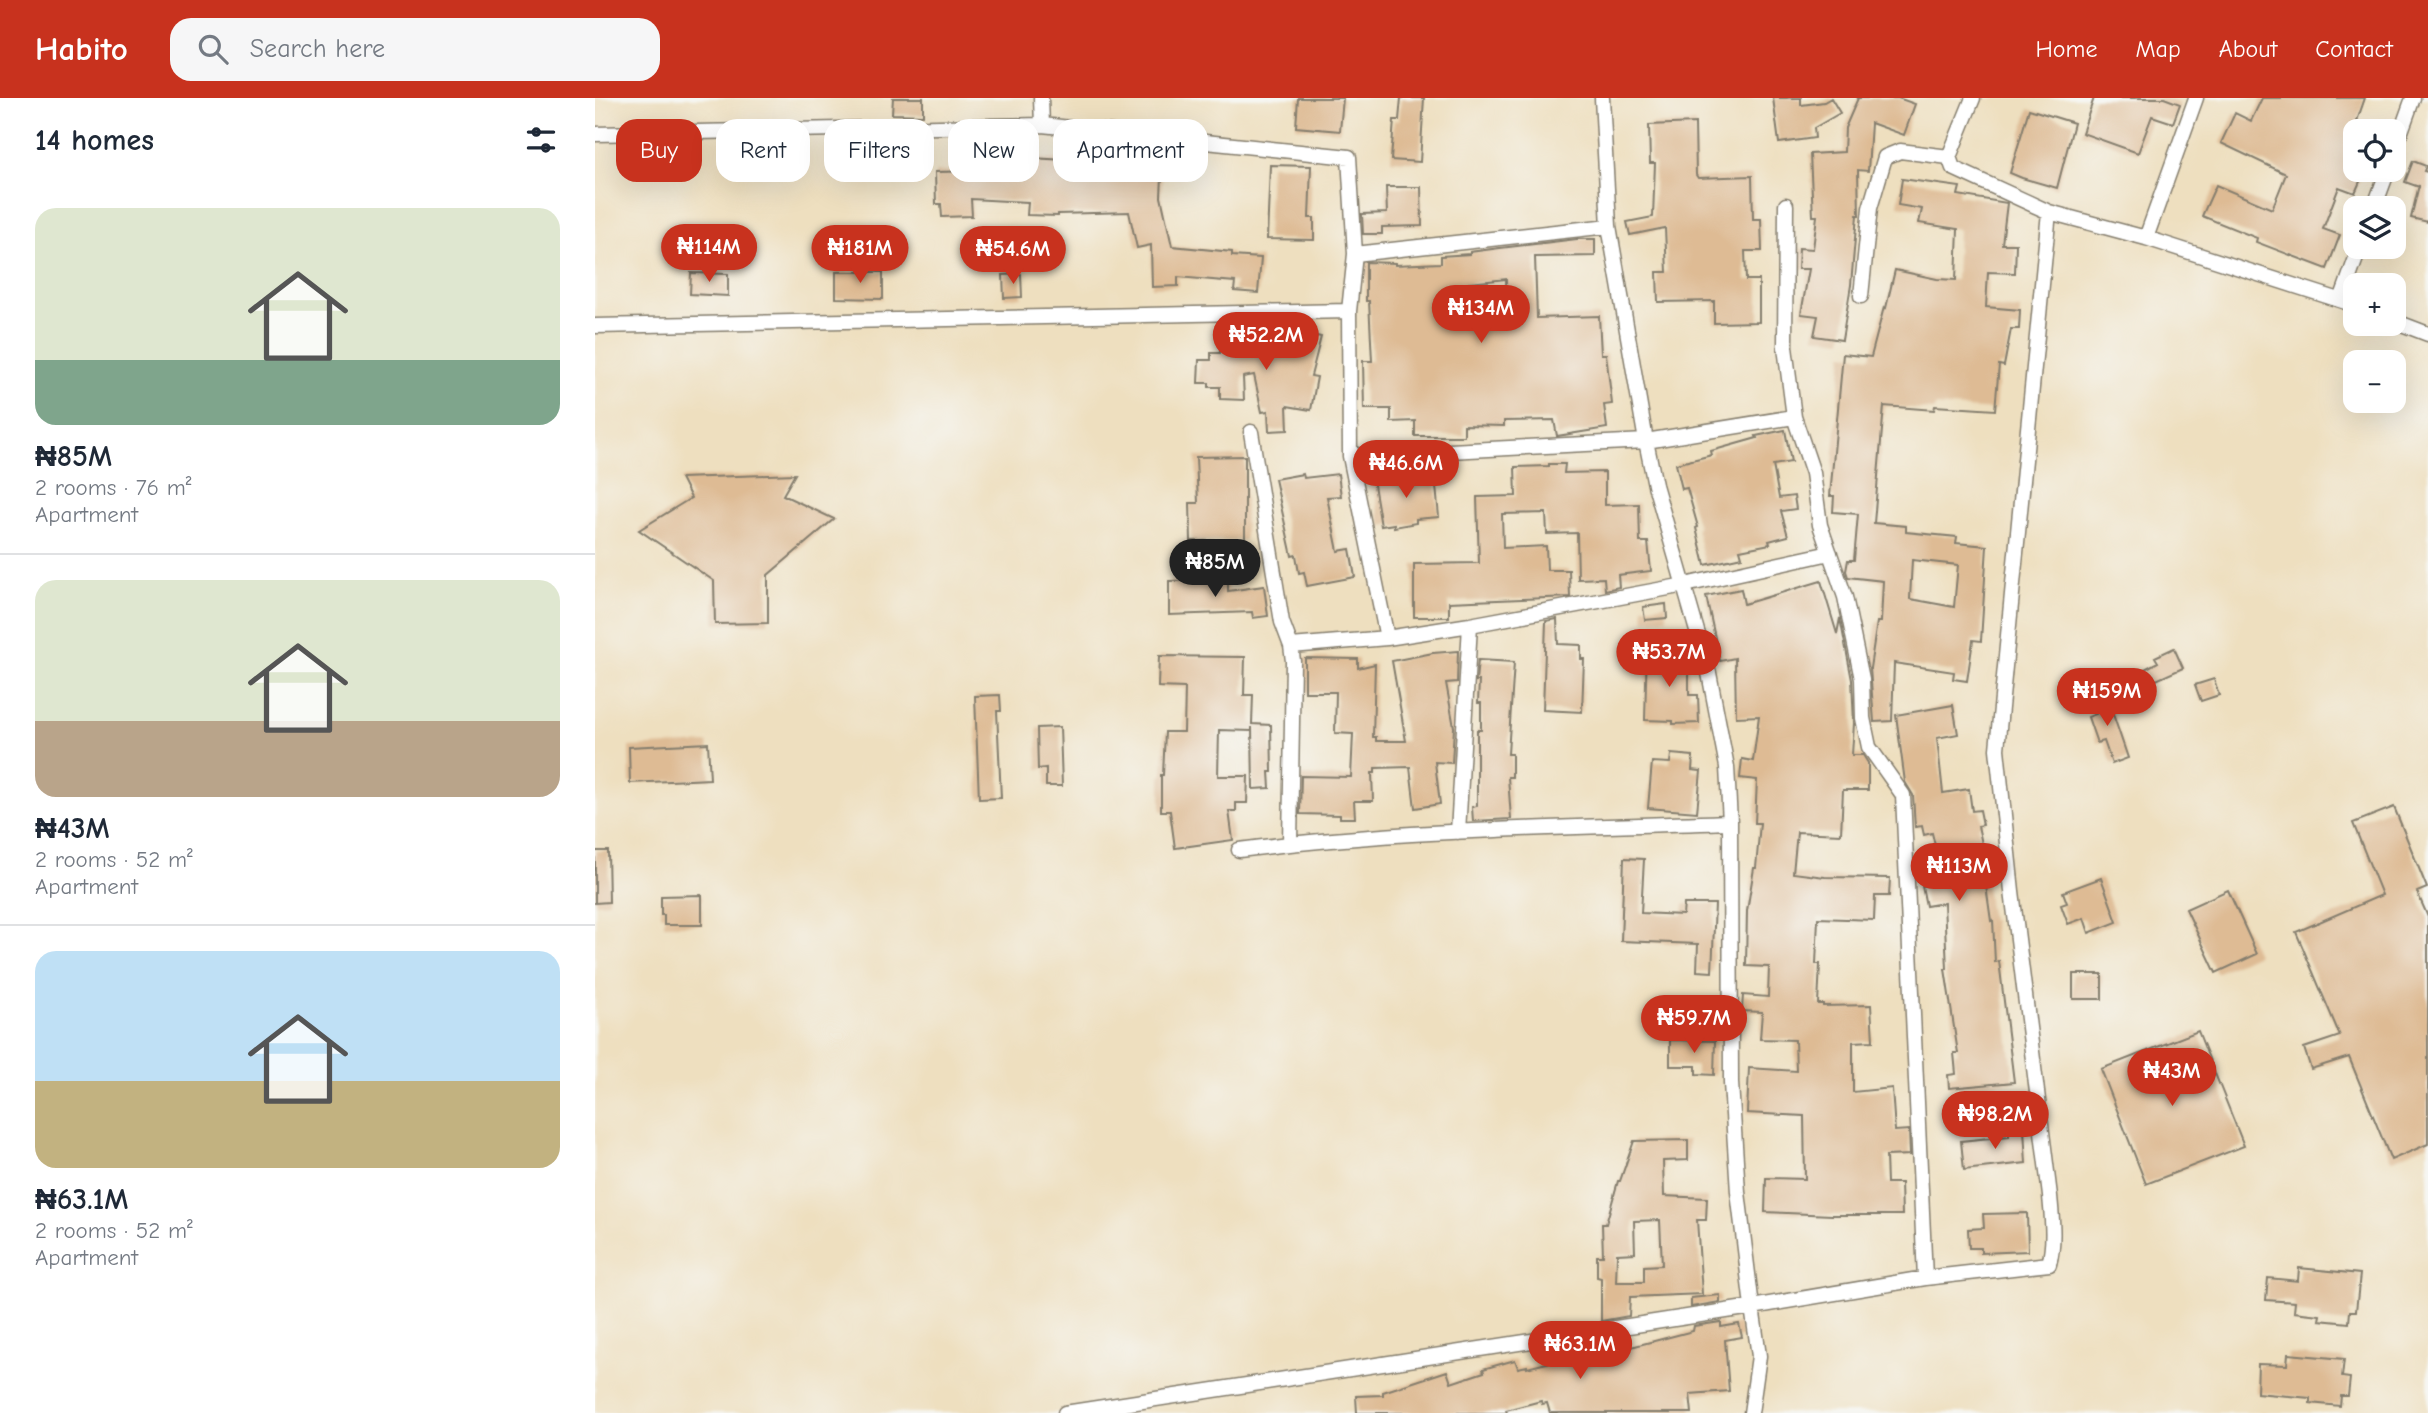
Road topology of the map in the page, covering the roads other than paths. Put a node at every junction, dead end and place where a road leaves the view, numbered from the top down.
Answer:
1 (1041, 98) edge
2 (1602, 98) edge
3 (1973, 98) edge
4 (2196, 98) edge
5 (2413, 98) edge
6 (2406, 119) edge
7 (1042, 125) junction
8 (595, 134) edge
9 (1949, 157) junction
10 (1786, 205) dead end
11 (2049, 212) junction
12 (1609, 226) junction
13 (2146, 238) junction
14 (1355, 254) junction
15 (1861, 296) dead end
16 (2343, 301) edge
17 (1349, 311) junction
18 (595, 326) edge
19 (2406, 326) edge
20 (2428, 334) edge
21 (1794, 417) junction
22 (1251, 432) dead end
23 (1646, 441) junction
24 (1350, 456) junction
25 (1830, 553) junction
26 (1685, 585) junction
27 (1471, 625) junction
28 (1387, 638) junction
29 (1291, 646) junction
30 (1730, 822) junction
31 (1458, 832) junction
32 (1290, 844) junction
33 (1239, 850) dead end
34 (1925, 1278) junction
35 (1752, 1307) junction
36 (1065, 1413) edge
37 (1751, 1413) edge

1 - 7 street
2 - 12 street
3 - 9 street
4 - 13 street
5 - 6 street
7 - 8 street
7 - 14 street
9 - 11 street
9 - 15 street
10 - 21 street
11 - 13 street
11 - 34 street
12 - 14 street
12 - 23 street
13 - 16 street
14 - 17 street
17 - 18 street
17 - 24 street
19 - 20 street
21 - 23 street
21 - 25 street
22 - 29 street
23 - 24 street
23 - 26 street
24 - 28 street
25 - 26 street
25 - 34 street
26 - 27 street
26 - 30 street
27 - 28 street
27 - 31 street
28 - 29 street
29 - 32 street
30 - 31 street
30 - 35 street
31 - 32 street
32 - 33 street
34 - 35 street
35 - 36 street
35 - 37 street

